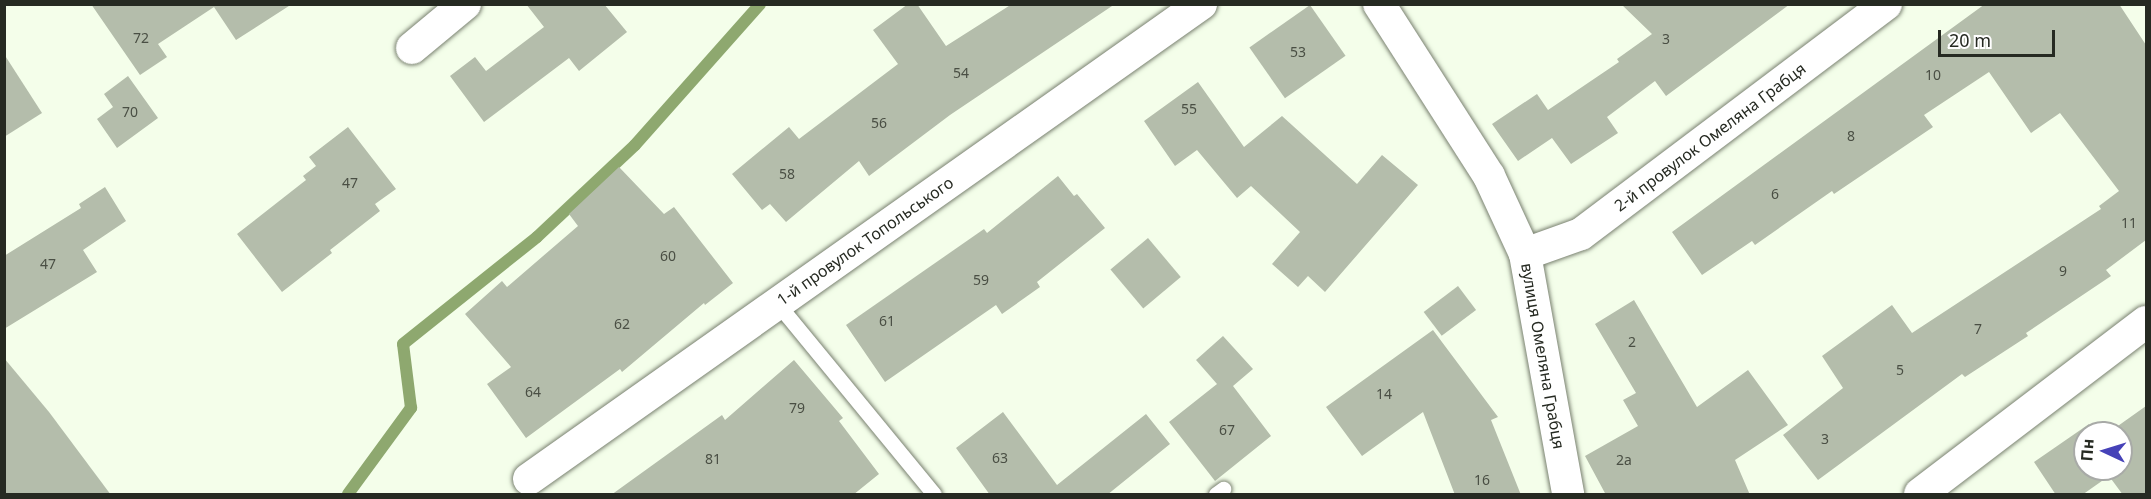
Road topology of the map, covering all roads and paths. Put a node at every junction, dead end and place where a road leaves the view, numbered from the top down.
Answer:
1 (465, 4) edge
2 (1201, 4) edge
3 (1379, 4) edge
4 (1886, 4) edge
5 (412, 48) dead end
6 (1525, 254) junction
7 (777, 303) junction
8 (2146, 321) edge
9 (529, 479) dead end
10 (933, 495) edge
11 (1568, 495) edge
12 (1920, 495) edge

1 - 5 street
2 - 7 street, 1-й провулок Топольського
3 - 6 street, вулиця Омеляна Грабця
4 - 6 street, 2-й провулок Омеляна Грабця
6 - 11 street, вулиця Омеляна Грабця
7 - 9 street, 1-й провулок Топольського
7 - 10 lane
8 - 12 street

